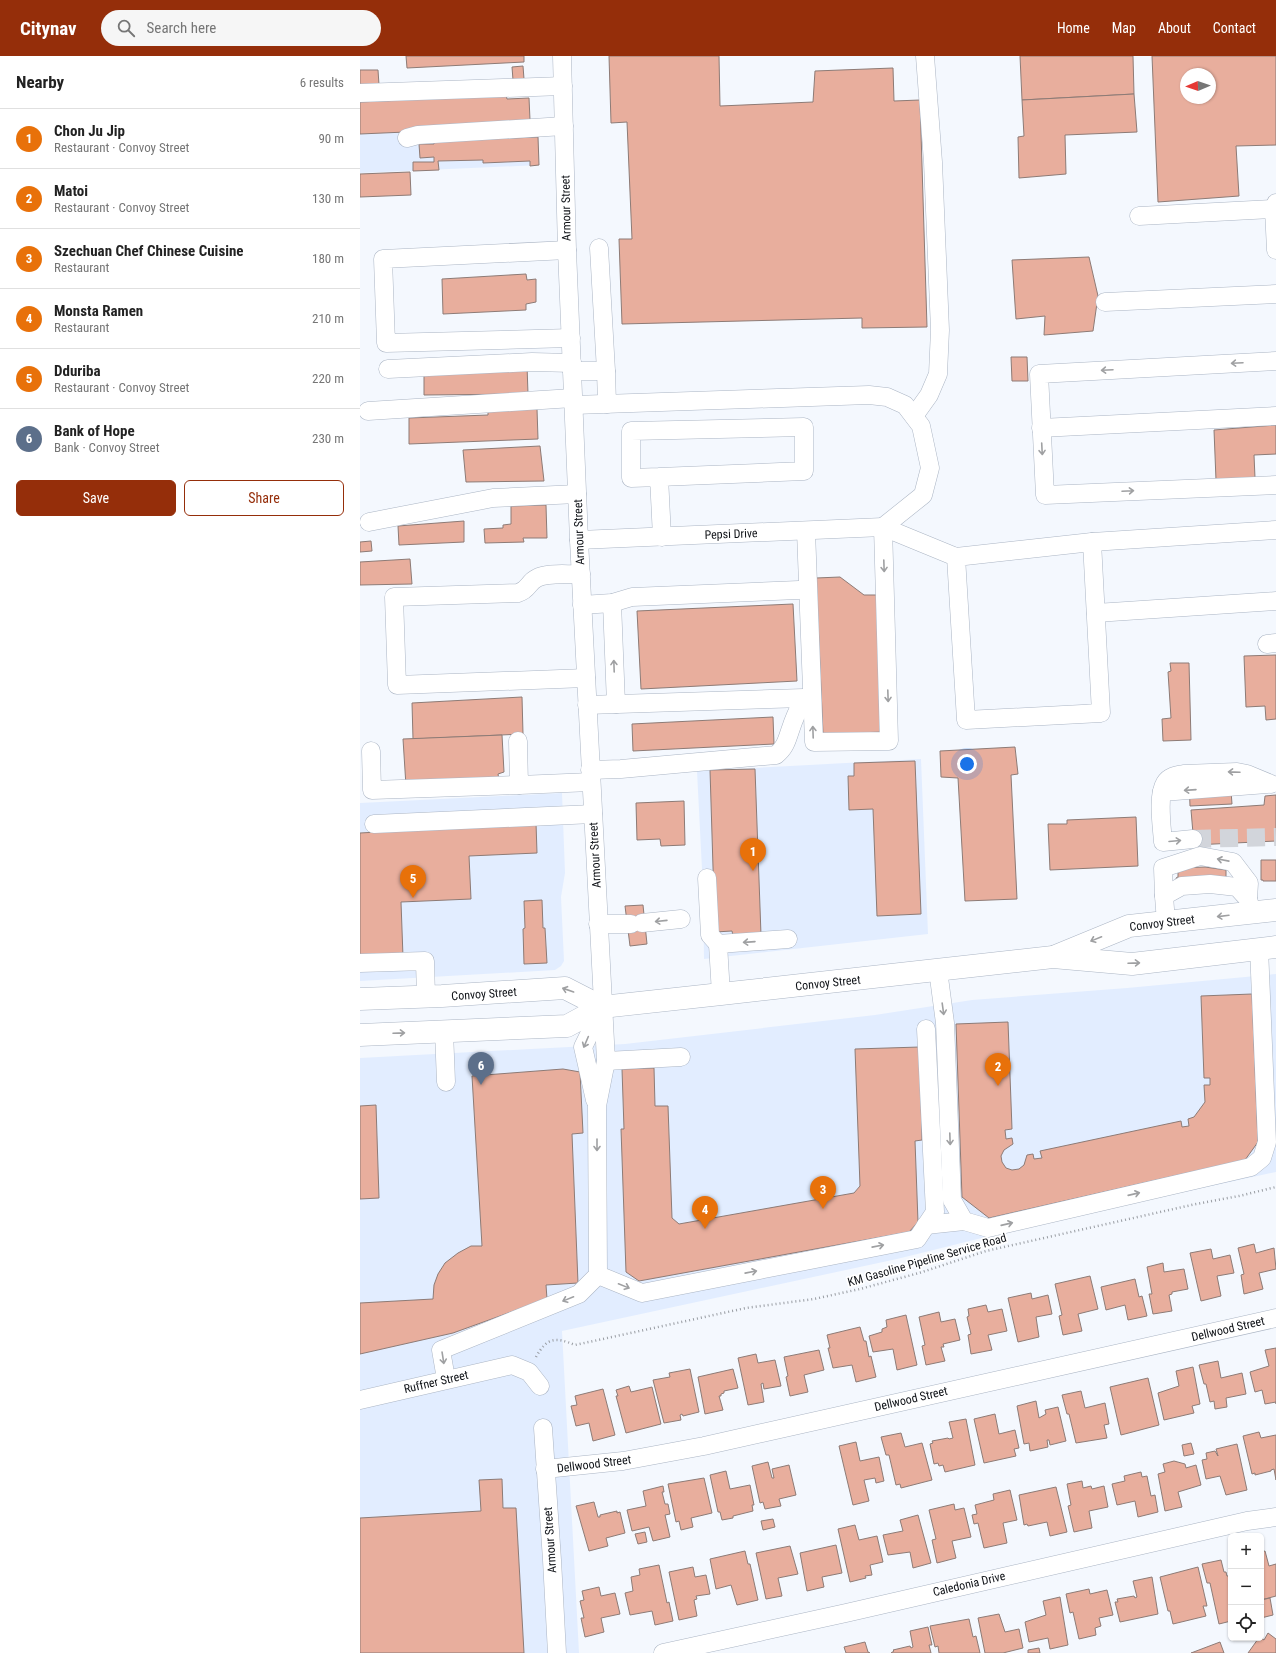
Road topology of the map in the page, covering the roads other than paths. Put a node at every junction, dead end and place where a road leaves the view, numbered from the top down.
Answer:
1 (562, 56) edge
2 (925, 56) edge
3 (563, 86) junction
4 (360, 93) edge
5 (564, 126) junction
6 (407, 138) dead end
7 (1275, 206) edge
8 (1139, 216) dead end
9 (599, 248) dead end
10 (567, 250) junction
11 (1276, 250) edge
12 (1276, 294) edge
13 (1105, 302) dead end
14 (571, 338) junction
15 (1276, 361) edge
16 (572, 367) junction
17 (388, 369) dead end
18 (606, 371) junction
19 (573, 402) junction
20 (607, 404) junction
21 (368, 411) dead end
22 (914, 416) junction
23 (1276, 416) edge
24 (1041, 428) junction
25 (659, 477) junction
26 (1276, 485) edge
27 (577, 494) junction
28 (369, 522) dead end
29 (882, 527) junction
30 (1276, 530) edge
31 (801, 531) junction
32 (662, 537) junction
33 (579, 540) junction
34 (1092, 542) junction
35 (956, 557) junction
36 (580, 574) junction
37 (799, 590) junction
38 (1276, 601) edge
39 (612, 603) junction
40 (582, 605) junction
41 (1096, 613) junction
42 (586, 678) junction
43 (804, 698) junction
44 (616, 704) junction
45 (587, 706) junction
46 (518, 741) dead end
47 (371, 751) dead end
48 (591, 776) junction
49 (1273, 784) edge
50 (520, 785) junction
51 (593, 814) junction
52 (374, 824) dead end
53 (1193, 839) tunnel mouth
54 (706, 878) dead end
55 (1164, 896) junction
56 (1250, 906) junction
57 (1276, 910) edge
58 (681, 919) dead end
59 (1166, 922) junction
60 (598, 924) junction
61 (788, 939) dead end
62 (718, 944) junction
63 (1268, 948) edge
64 (1053, 957) junction
65 (360, 963) edge
66 (938, 970) junction
67 (721, 994) junction
68 (426, 997) junction
69 (360, 999) edge
70 (602, 1007) junction
71 (926, 1029) dead end
72 (444, 1031) junction
73 (360, 1035) edge
74 (681, 1057) dead end
75 (606, 1061) junction
76 (446, 1082) dead end
77 (597, 1106) junction
78 (964, 1221) junction
79 (926, 1225) junction
80 (598, 1275) junction
81 (1276, 1318) edge
82 (446, 1379) junction
83 (540, 1386) dead end
84 (360, 1400) edge
85 (542, 1428) dead end
86 (545, 1469) junction
87 (1276, 1517) edge
88 (557, 1653) edge
89 (663, 1653) edge

1 - 3 street, Armour Street
2 - 22 street
3 - 4 street
3 - 5 street, Armour Street
5 - 6 street
5 - 10 street, Armour Street
7 - 8 street
7 - 11 street
9 - 18 street
10 - 14 street, Armour Street
10 - 14 street
12 - 13 street
14 - 16 street, Armour Street
15 -> 24 street
16 - 17 street
16 - 18 street
16 - 19 street, Armour Street
18 - 20 street
19 - 20 street
19 - 21 street
19 - 27 street, Armour Street
20 - 22 street
22 - 29 street
23 - 24 street
24 -> 26 street
25 - 25 street
25 - 32 street
27 - 28 street
27 - 33 street, Armour Street
29 - 31 street, Pepsi Drive
29 -> 31 street
29 - 35 street
30 - 34 street
31 - 32 street, Pepsi Drive
31 - 37 street
32 - 33 street, Pepsi Drive
33 - 36 street, Armour Street
34 - 35 street
34 - 41 street
35 - 41 street
36 - 40 street, Armour Street
36 - 42 street
37 - 39 street
37 - 43 street
38 - 41 street
39 - 40 street
44 -> 39 street
40 - 42 street, Armour Street
42 - 45 street, Armour Street
43 - 44 street
43 - 48 street
44 - 45 street
45 - 48 street, Armour Street
46 - 50 street
47 - 50 street
48 - 50 street
48 - 51 street, Armour Street
49 -> 53 street
51 - 52 street
51 - 60 street, Armour Street
54 - 62 street
55 - 56 street
56 -> 55 street
55 - 59 street
56 - 57 main road, Convoy Street
56 -> 59 main road, Convoy Street
58 -> 60 street
59 -> 64 main road, Convoy Street
60 - 70 street, Armour Street
61 -> 62 street
62 - 67 street
64 -> 63 main road, Convoy Street
78 -> 63 street
64 - 66 main road, Convoy Street
65 - 68 street
66 - 67 main road, Convoy Street
66 -> 78 street
67 - 70 main road, Convoy Street
68 - 69 main road, Convoy Street
70 -> 68 main road, Convoy Street
70 - 72 main road, Convoy Street
70 - 75 street, Armour Street
70 -> 77 street
71 - 79 street
73 -> 72 main road, Convoy Street
72 - 76 street
74 - 75 street
75 - 77 street, Armour Street
77 -> 80 street
78 - 79 street
80 -> 79 street
80 -> 82 street
81 - 86 street, Dellwood Street
82 - 83 street, Ruffner Street
82 - 84 street, Ruffner Street
85 - 86 street, Armour Street
86 - 88 street, Armour Street
87 - 89 street, Caledonia Drive

